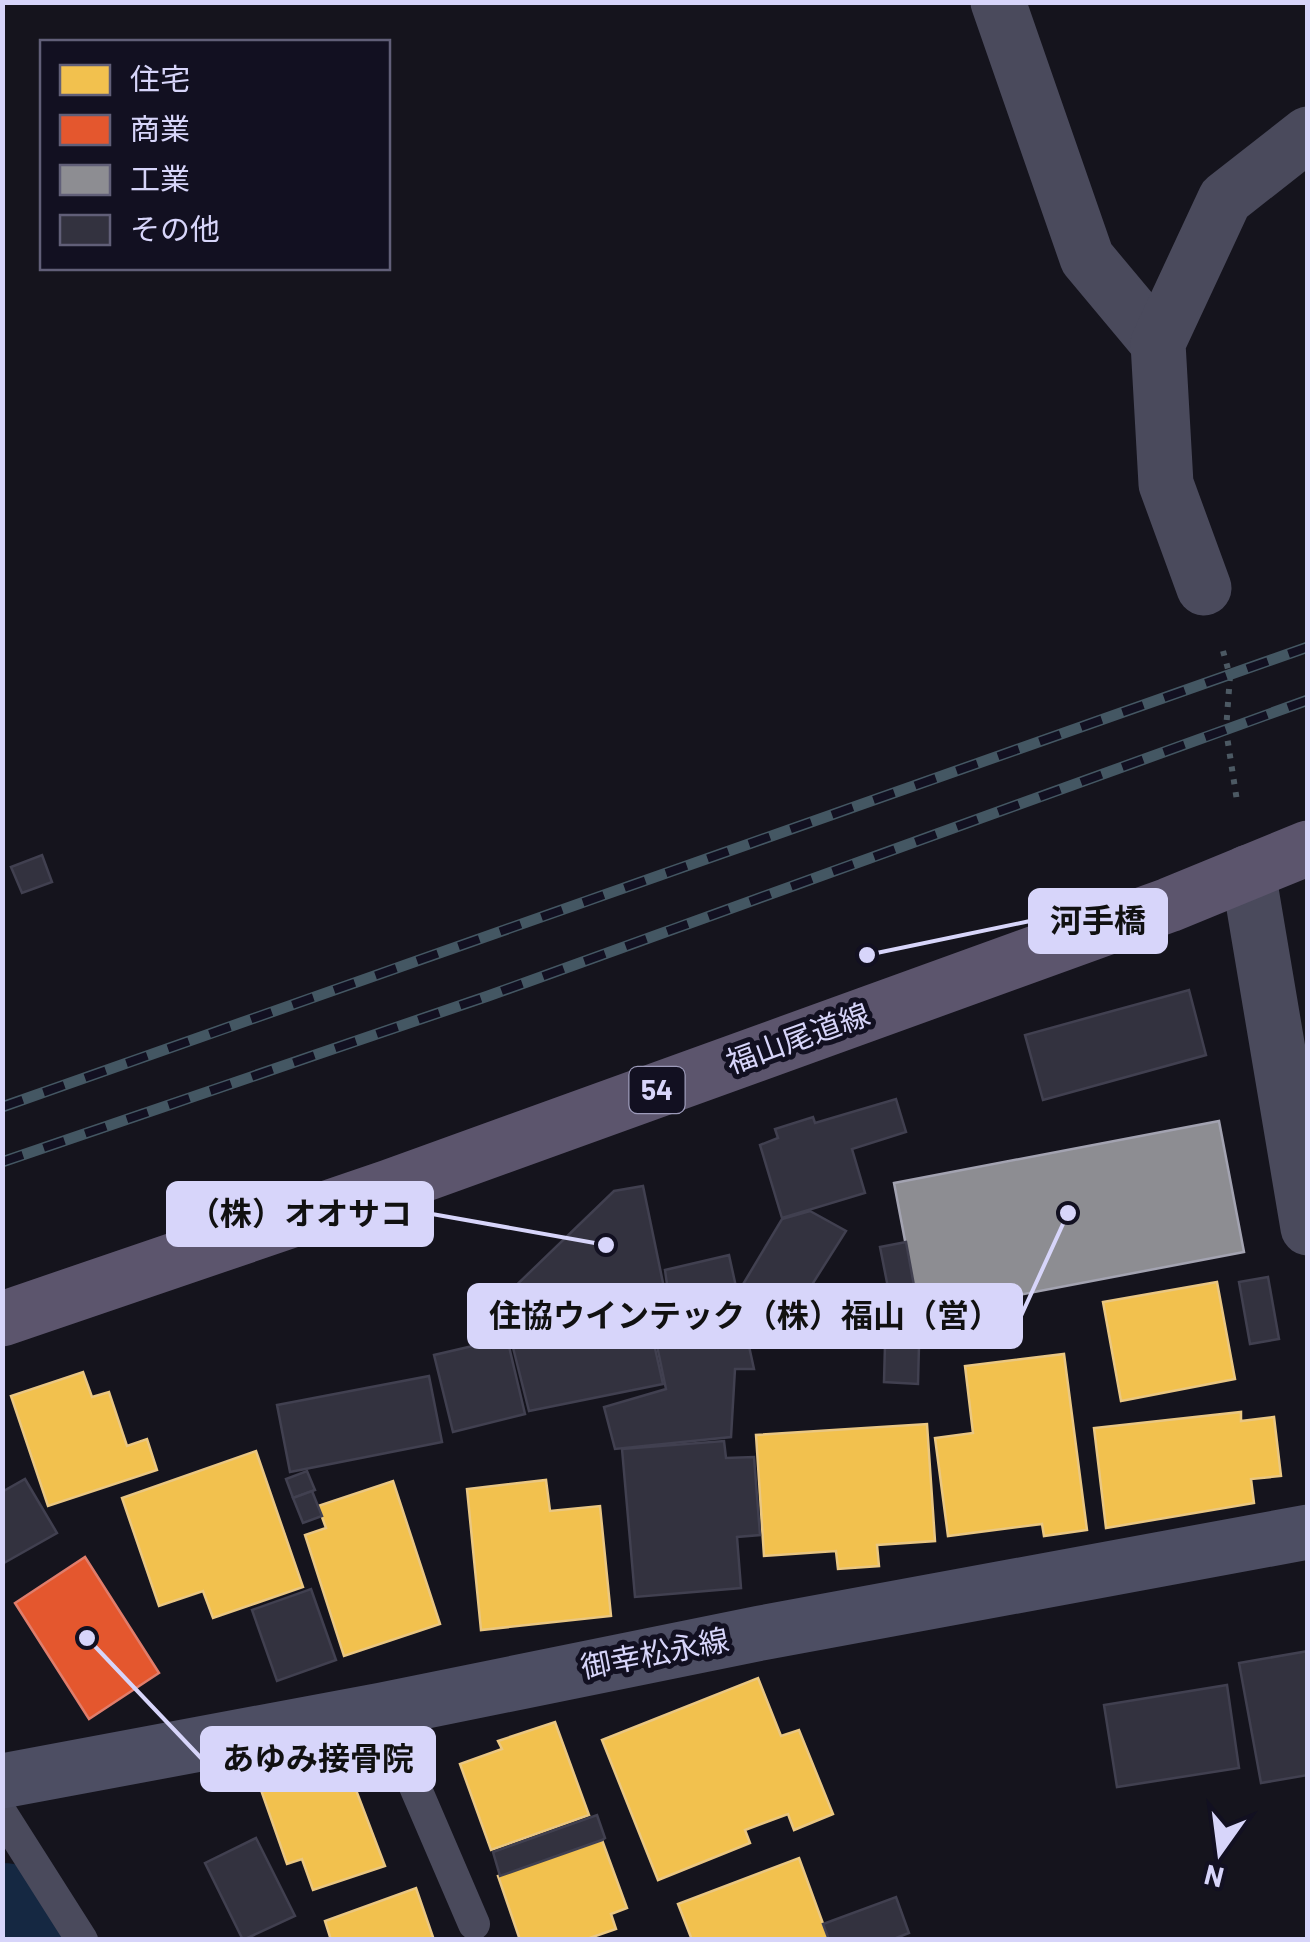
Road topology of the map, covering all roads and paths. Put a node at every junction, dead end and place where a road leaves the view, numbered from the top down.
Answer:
1 (998, 2) edge
2 (1308, 134) edge
3 (1158, 343) junction
4 (1204, 588) dead end
5 (1308, 848) edge
6 (1248, 872) junction
7 (1308, 1228) edge
8 (2, 1319) edge
9 (1308, 1532) edge
10 (382, 1710) junction
11 (2, 1781) edge
12 (2, 1814) edge
13 (474, 1924) dead end
14 (82, 1940) edge

1 - 3 street
2 - 3 street
3 - 4 street
5 - 6 main road, 福山尾道線 / 54
6 - 7 street
6 - 8 main road, 福山尾道線 / 54
9 - 10 main road, 御幸松永線
10 - 11 main road, 御幸松永線
10 - 13 lane
12 - 14 lane

